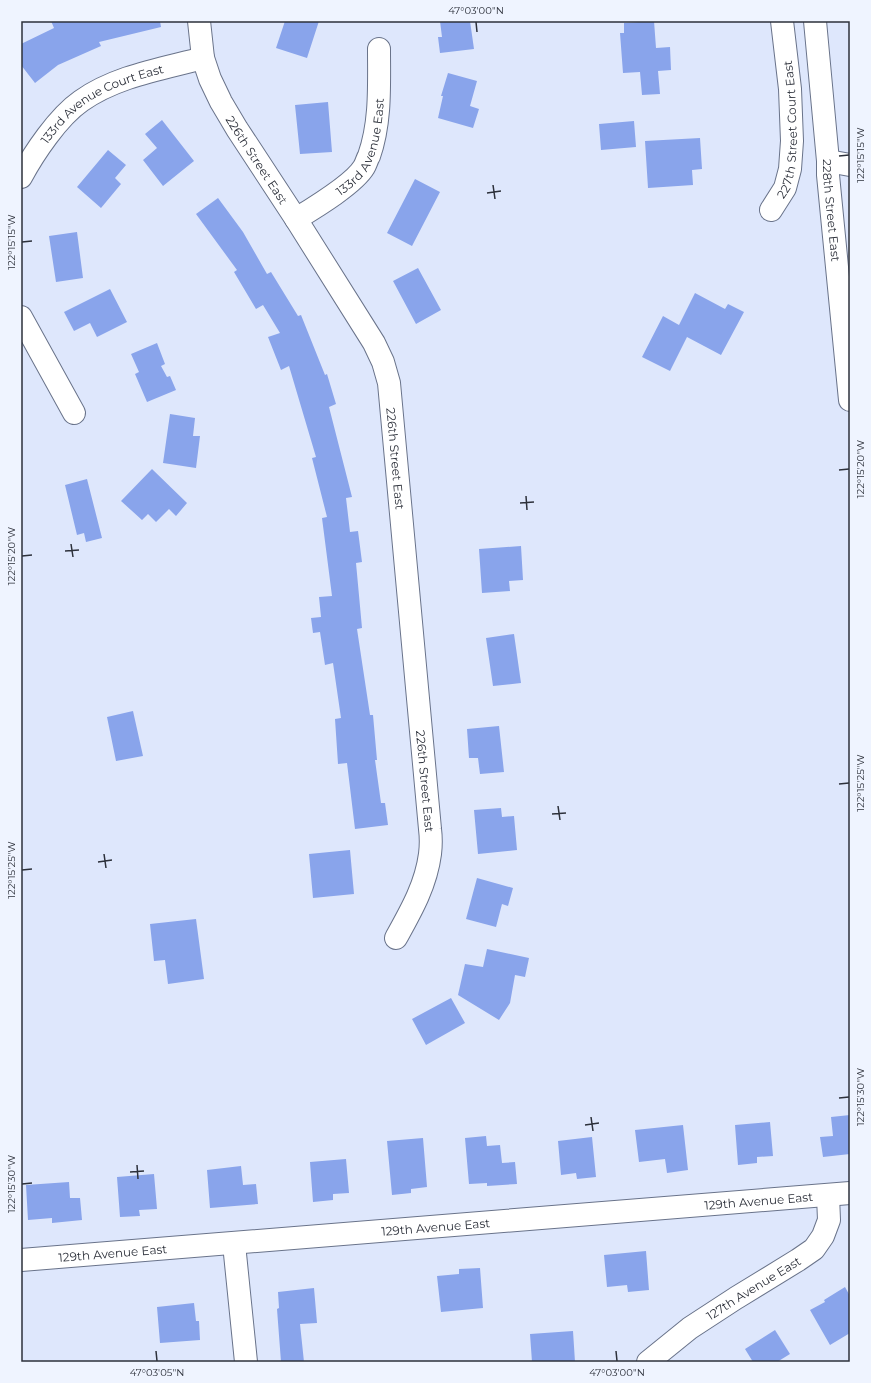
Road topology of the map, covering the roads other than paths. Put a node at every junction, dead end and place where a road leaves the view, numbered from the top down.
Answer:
1 (199, 21) edge
2 (782, 21) edge
3 (815, 21) edge
4 (379, 49) dead end
5 (203, 58) junction
6 (828, 161) junction
7 (850, 165) edge
8 (21, 177) edge
9 (771, 210) dead end
10 (296, 219) junction
11 (21, 316) edge
12 (850, 400) edge
13 (74, 413) dead end
14 (396, 938) dead end
15 (850, 1193) edge
16 (828, 1196) junction
17 (234, 1244) junction
18 (21, 1260) edge
19 (246, 1362) edge
20 (648, 1362) edge

1 - 5 street, 226th Street East
2 - 9 street, 227th Street Court East
3 - 6 street, 228th Street East
4 - 10 street, 133rd Avenue East
5 - 8 street, 133rd Avenue Court East
5 - 10 street, 226th Street East
6 - 7 street
6 - 12 street, 228th Street East
10 - 14 street, 226th Street East
11 - 13 street
15 - 16 street, 129th Avenue East
16 - 17 street, 129th Avenue East
16 - 20 street, 127th Avenue East
17 - 18 street, 129th Avenue East
17 - 19 street

